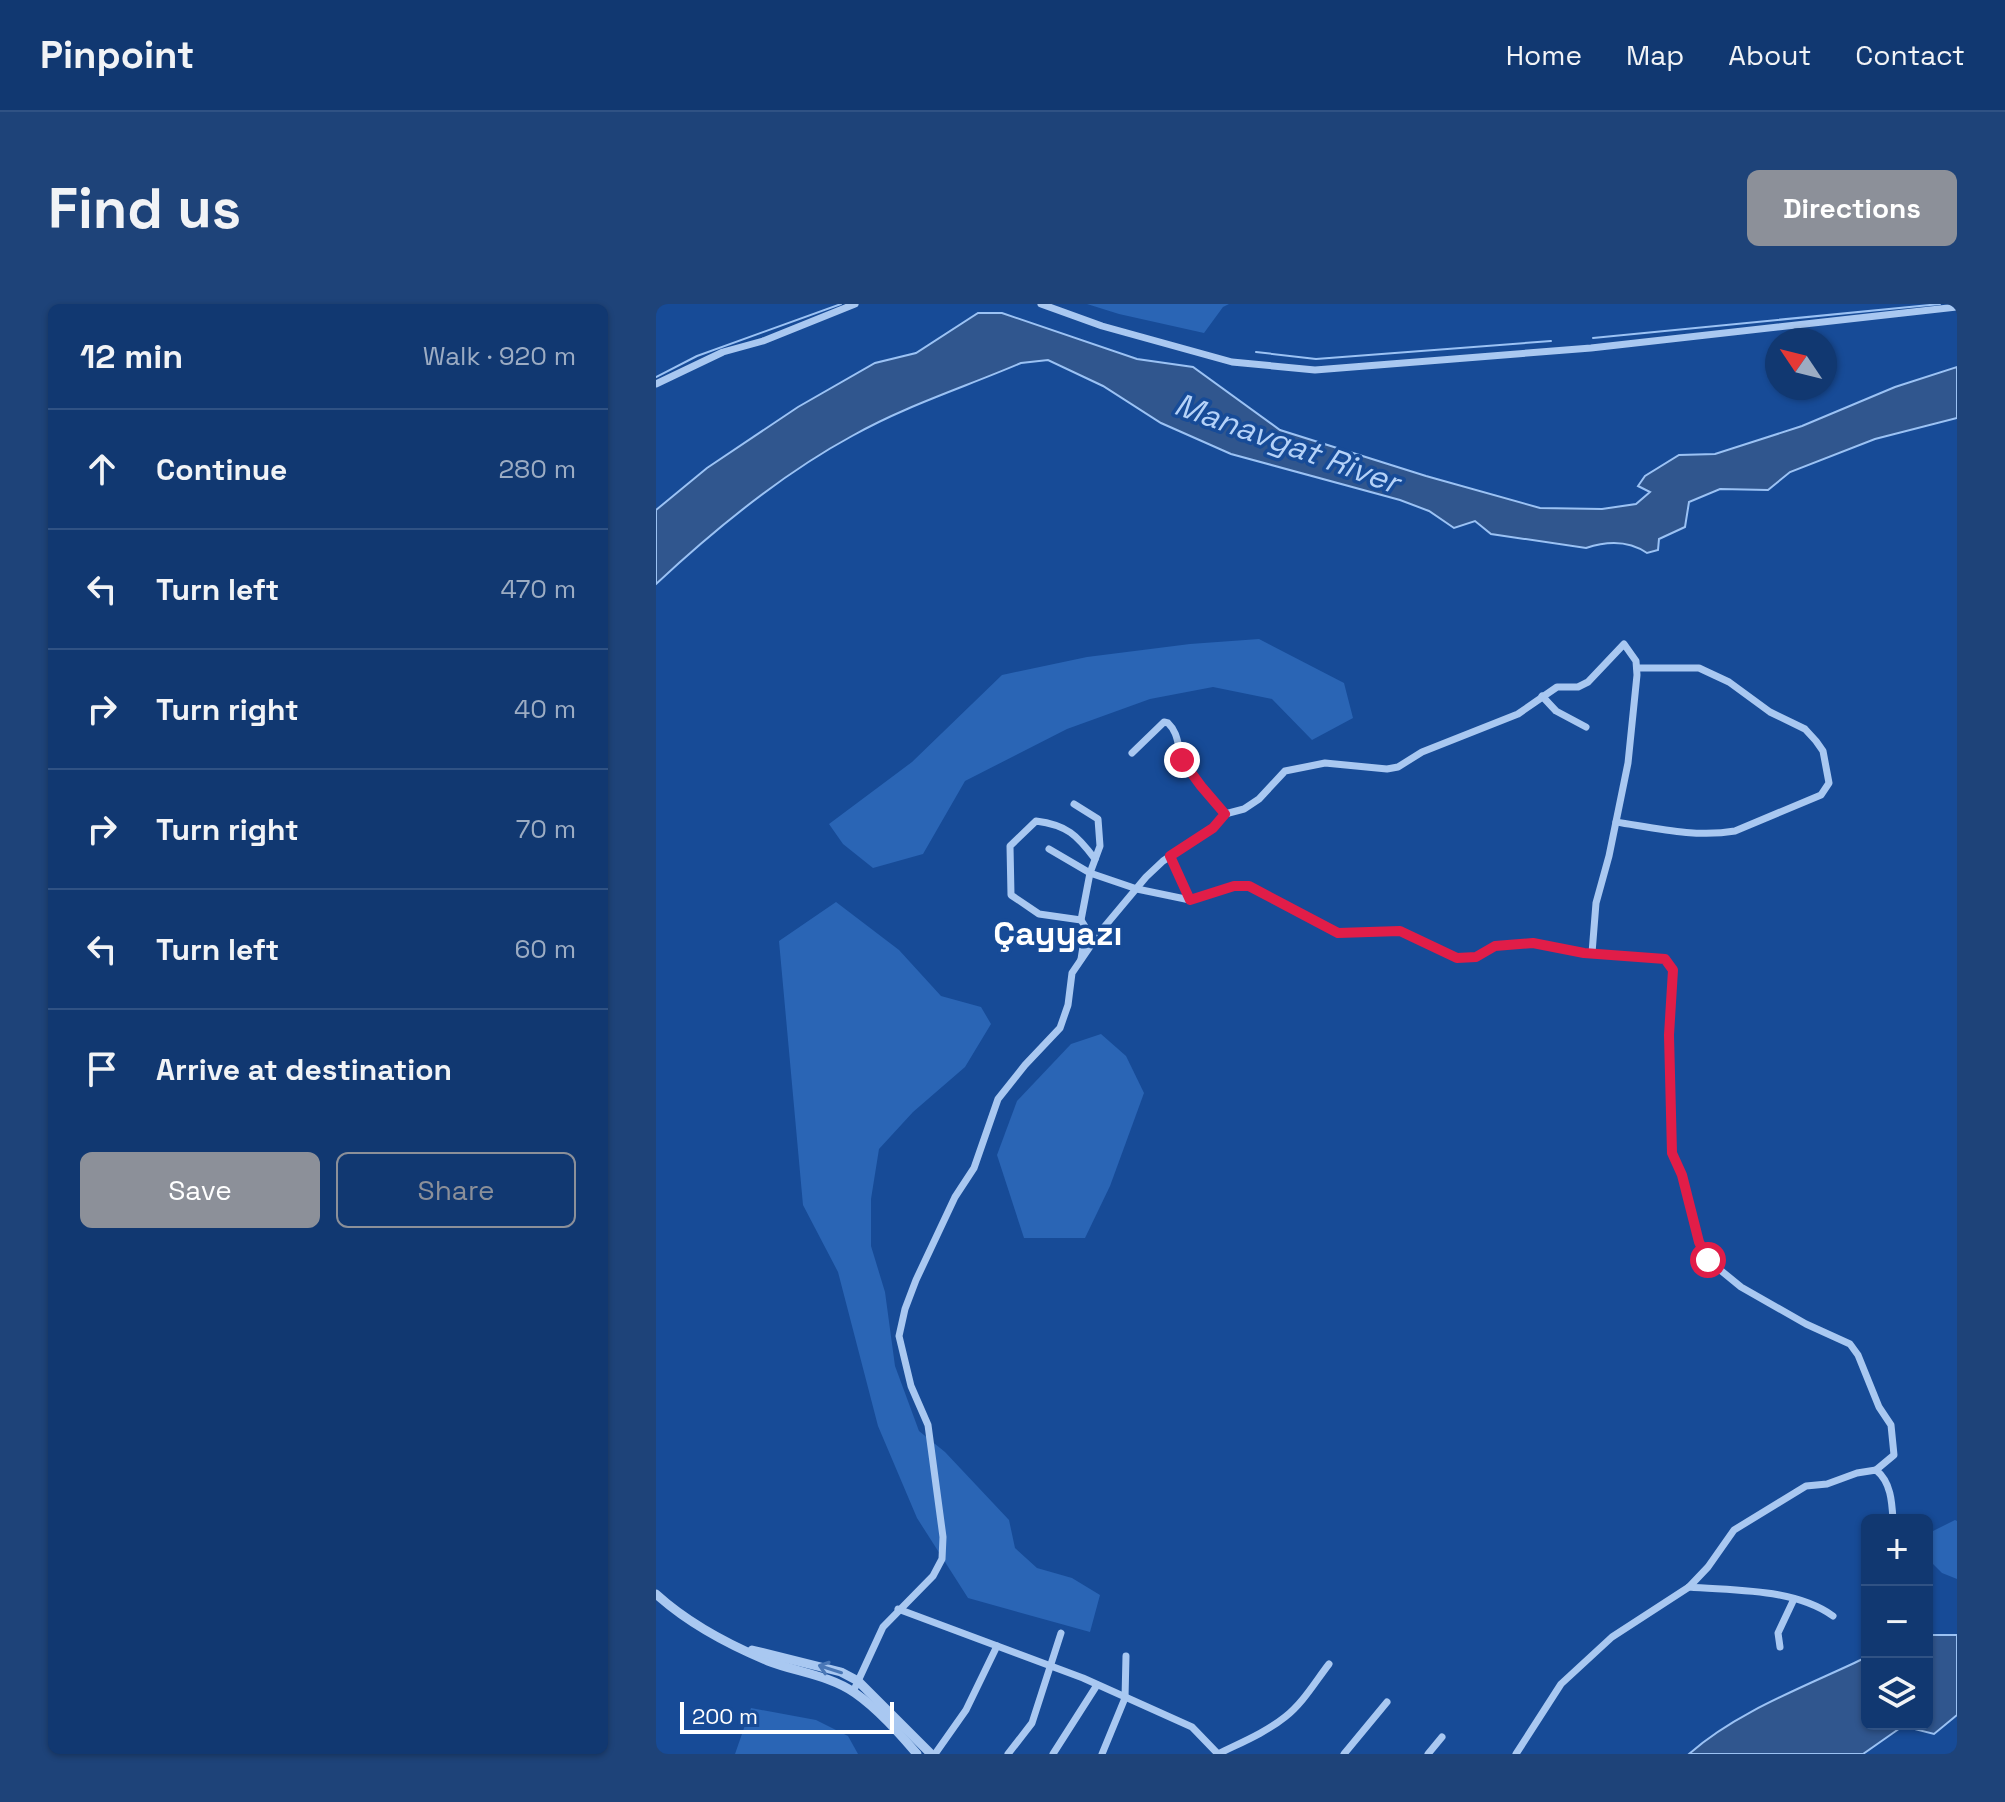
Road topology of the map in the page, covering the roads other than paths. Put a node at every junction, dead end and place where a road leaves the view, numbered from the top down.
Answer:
1 (854, 304) edge
2 (1041, 304) edge
3 (1957, 307) edge
4 (656, 384) edge
5 (1637, 668) junction
6 (1542, 696) junction
7 (1586, 727) dead end
8 (1132, 753) dead end
9 (1074, 804) dead end
10 (1225, 814) junction
11 (1616, 822) junction
12 (1049, 849) dead end
13 (1170, 856) junction
14 (1095, 859) junction
15 (1090, 873) junction
16 (1137, 889) junction
17 (1190, 900) junction
18 (1081, 920) junction
19 (1592, 953) junction
20 (1081, 962) junction
21 (1876, 1470) junction
22 (1893, 1514) edge
23 (1689, 1587) junction
24 (656, 1594) edge
25 (1794, 1599) junction
26 (898, 1609) junction
27 (1833, 1616) dead end
28 (1061, 1633) dead end
29 (997, 1646) junction
30 (1780, 1647) dead end
31 (741, 1648) junction
32 (1126, 1656) dead end
33 (1329, 1664) dead end
34 (1051, 1666) junction
35 (858, 1681) junction
36 (1097, 1685) junction
37 (853, 1692) junction
38 (1125, 1698) junction
39 (1387, 1702) dead end
40 (1442, 1737) dead end
41 (917, 1754) edge
42 (933, 1754) edge
43 (1008, 1754) edge
44 (1053, 1754) edge
45 (1103, 1754) edge
46 (1218, 1754) edge
47 (1344, 1754) edge
48 (1428, 1754) edge
49 (1516, 1754) edge

1 - 4 street
2 - 3 street
5 - 6 street
5 - 11 street
5 - 11 street
6 - 7 street
6 - 10 street
8 - 10 street
9 - 14 street
10 - 13 street
11 - 19 street
12 - 15 street
13 - 16 street
13 - 17 street
14 - 15 street
14 - 18 street
15 - 16 street
15 - 18 street
16 - 17 street
16 - 20 street
17 - 19 street
18 - 20 street
19 - 21 street
20 - 26 street
21 - 22 street
21 - 23 street
23 - 25 street
23 - 49 street
24 - 31 street
25 - 27 street
25 - 30 street
26 - 29 street
26 - 35 street
28 - 34 street
29 - 34 street
29 - 42 street
35 -> 31 street
31 - 37 street
32 - 38 street
33 - 46 street
34 - 36 street
34 - 43 street
35 - 37 street
35 - 42 street
36 - 38 street
36 - 44 street
37 - 41 street
38 - 45 street
38 - 46 street
39 - 47 street
40 - 48 street

